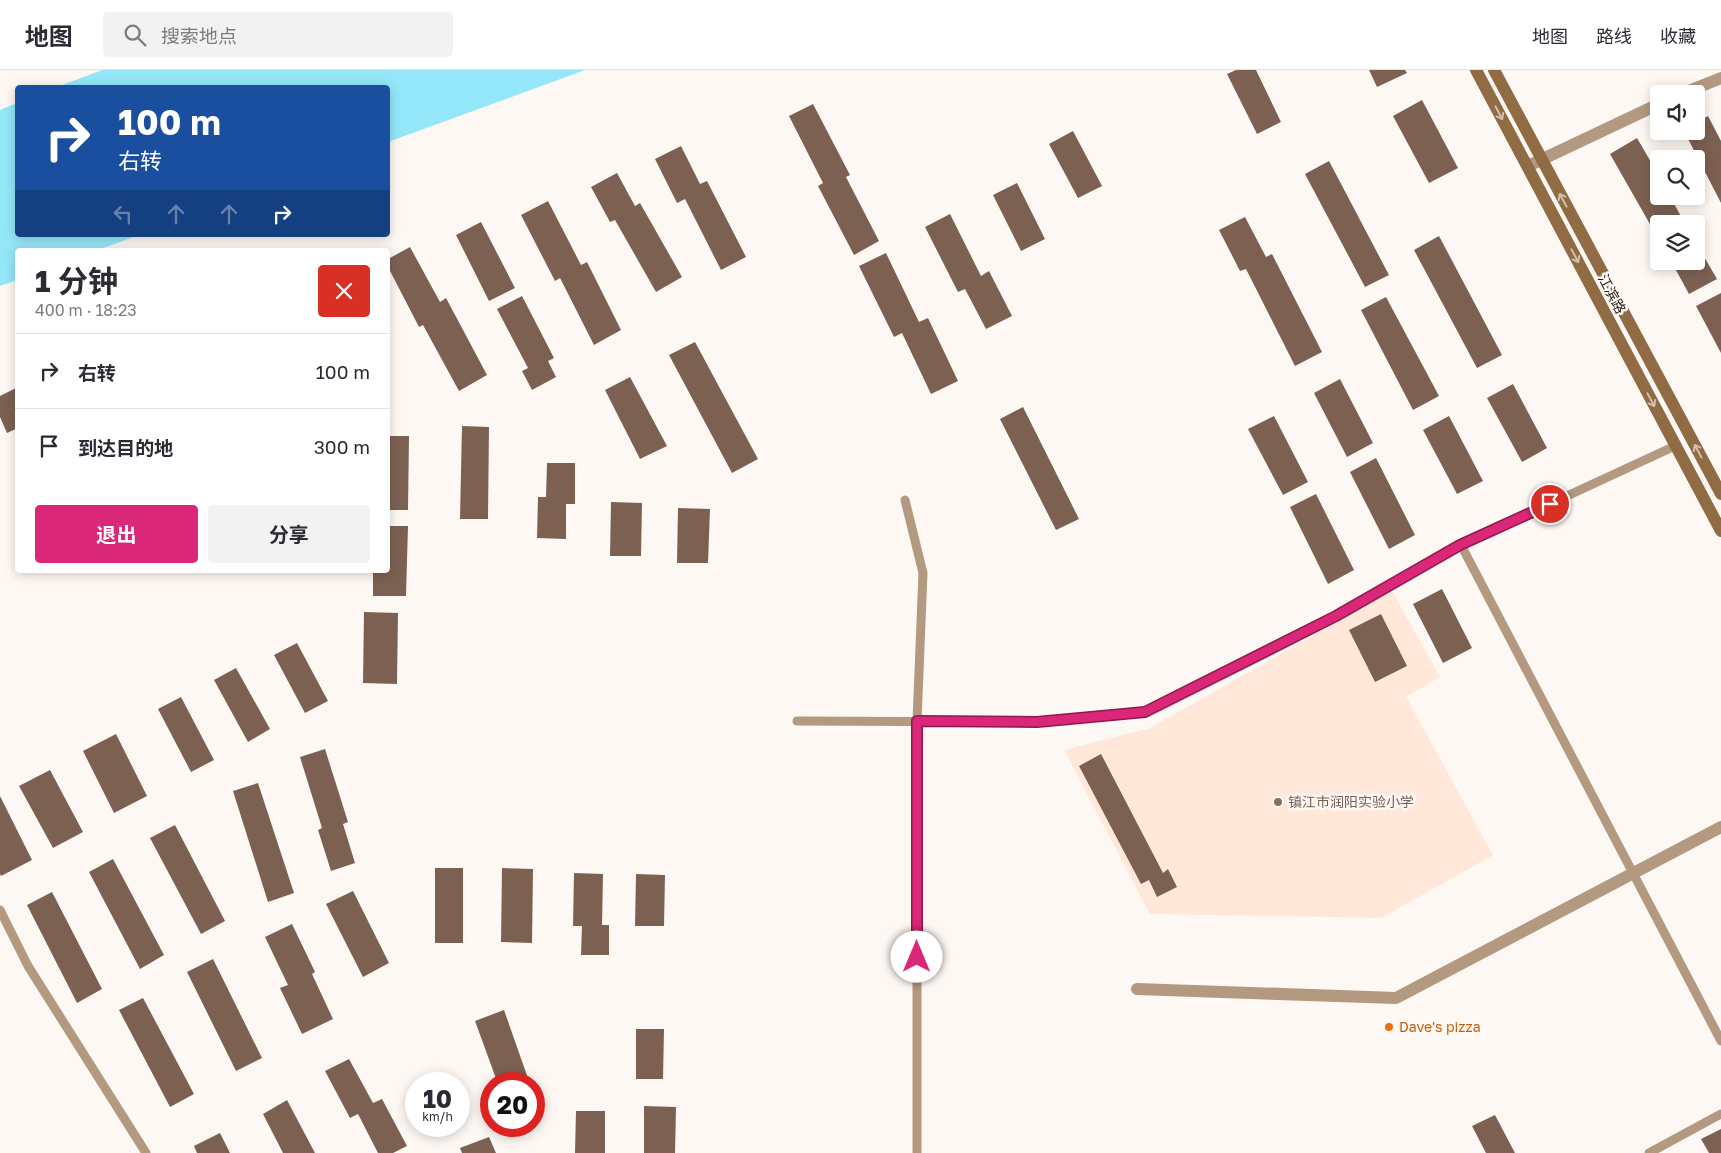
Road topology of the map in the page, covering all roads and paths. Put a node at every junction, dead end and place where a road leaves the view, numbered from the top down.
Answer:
1 (1476, 70) edge
2 (1494, 70) edge
3 (1721, 78) edge
4 (1704, 85) edge
5 (1650, 108) edge
6 (1542, 160) junction
7 (1528, 166) junction
8 (1675, 446) junction
9 (1721, 494) edge
10 (904, 500) dead end
11 (1721, 531) edge
12 (1460, 545) junction
13 (797, 721) dead end
14 (917, 721) junction
15 (1721, 827) edge
16 (1633, 873) junction
17 (0, 910) edge
18 (1137, 989) dead end
19 (1721, 1041) edge
20 (1721, 1114) edge
21 (146, 1153) edge
22 (917, 1153) edge
23 (1649, 1153) edge

1 -> 7 main road, 江滨路
2 - 6 main road, 江滨路
3 - 4 street
5 - 6 street
6 - 7 street
9 -> 6 main road, 江滨路
7 -> 8 main road, 江滨路
8 - 11 main road, 江滨路
8 - 12 lane
10 - 14 lane
12 - 14 lane
12 - 16 lane
13 - 14 lane
14 - 22 lane
15 - 16 street
16 - 18 street
16 - 19 lane
17 - 21 lane
20 - 23 lane

